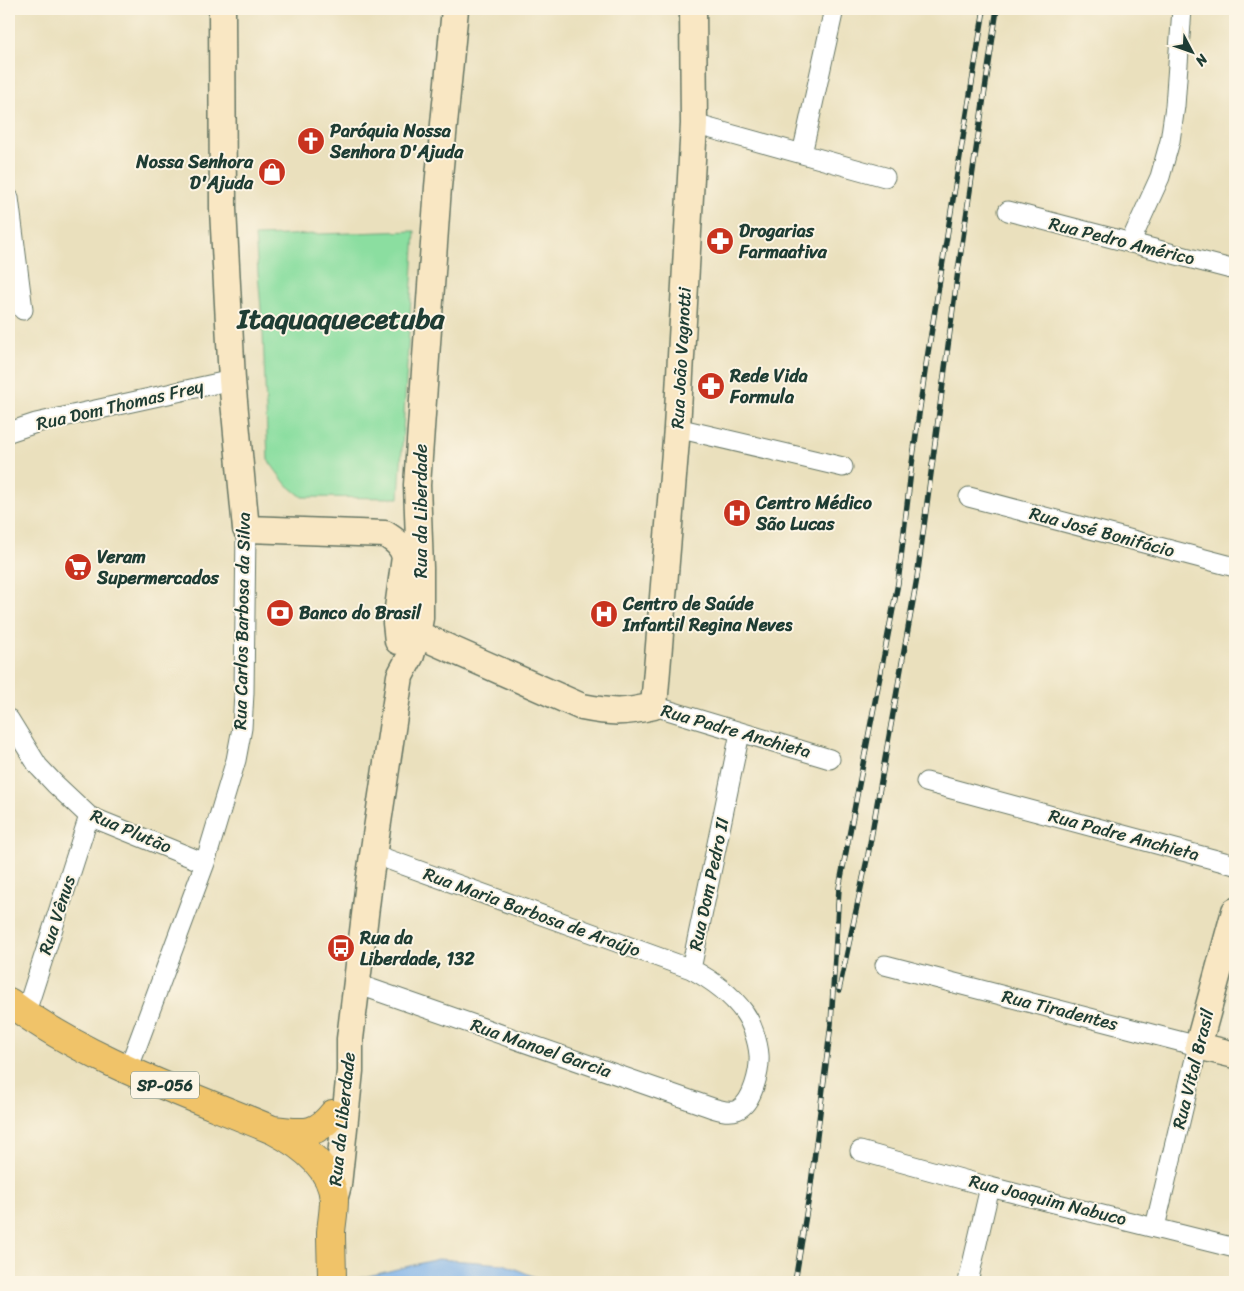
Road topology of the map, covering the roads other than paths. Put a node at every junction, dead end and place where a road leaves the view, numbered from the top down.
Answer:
1 (222, 9) edge
2 (454, 9) edge
3 (693, 9) edge
4 (834, 9) edge
5 (1182, 9) edge
6 (694, 124) junction
7 (802, 154) junction
8 (885, 177) dead end
9 (9, 198) edge
10 (1008, 211) dead end
11 (11, 234) edge
12 (1130, 243) junction
13 (1235, 270) edge
14 (23, 310) dead end
15 (232, 380) junction
16 (677, 428) junction
17 (9, 432) edge
18 (843, 467) dead end
19 (417, 485) junction
20 (969, 497) dead end
21 (246, 529) junction
22 (385, 534) junction
23 (1235, 567) edge
24 (403, 570) junction
25 (417, 634) junction
26 (400, 676) junction
27 (654, 706) junction
28 (9, 719) edge
29 (740, 733) junction
30 (830, 759) dead end
31 (926, 782) dead end
32 (89, 816) junction
33 (373, 854) junction
34 (205, 862) junction
35 (1235, 865) edge
36 (1235, 912) edge
37 (885, 965) dead end
38 (691, 969) junction
39 (357, 984) junction
40 (17, 1009) edge
41 (350, 1039) junction
42 (1198, 1046) junction
43 (1235, 1055) edge
44 (128, 1070) junction
45 (726, 1111) joint
46 (333, 1114) junction
47 (273, 1130) junction
48 (860, 1151) dead end
49 (320, 1166) junction
50 (990, 1187) junction
51 (334, 1200) junction
52 (1155, 1227) junction
53 (332, 1239) junction
54 (1235, 1248) edge
55 (332, 1282) edge
56 (968, 1282) edge

1 - 15 main road, Rua Carlos Barbosa da Silva
2 - 19 main road, Rua da Liberdade
3 - 6 main road, Rua João Vagnotti
4 - 7 street
5 - 12 street
6 - 7 street
6 - 16 main road, Rua João Vagnotti
7 - 8 street
9 - 11 street
10 - 12 street, Rua Pedro Américo
11 - 14 street
12 - 13 street, Rua Pedro Américo
15 - 17 street, Rua Dom Thomas Frey
15 - 21 main road, Rua Carlos Barbosa da Silva
16 - 18 street
16 - 27 main road, Rua João Vagnotti
19 - 22 main road
19 - 25 main road, Rua da Liberdade
20 - 23 street, Rua José Bonifácio
21 - 22 main road
21 - 34 street, Rua Carlos Barbosa da Silva
22 - 24 main road
24 - 25 main road
24 - 26 main road
25 - 26 main road, Rua da Liberdade
25 - 27 main road, Rua Padre Anchieta
26 - 33 main road, Rua da Liberdade
27 - 29 street, Rua Padre Anchieta
28 - 32 street, Rua Plutão
29 - 30 street, Rua Padre Anchieta
29 - 38 street, Rua Dom Pedro II
31 - 35 street, Rua Padre Anchieta
32 - 34 street, Rua Plutão
32 - 40 street, Rua Vênus
33 - 38 street, Rua Maria Barbosa de Araújo
33 - 39 main road, Rua da Liberdade
34 - 44 street, Rua Carlos Barbosa da Silva
36 - 42 main road, Rua Vital Brasil
37 - 42 street, Rua Tiradentes
38 - 45 street, Rua Dom Pedro II
39 - 41 main road, Rua da Liberdade
39 - 45 street, Rua Manoel Garcia
40 - 44 main road, SP-056
41 - 46 main road, Rua da Liberdade
41 - 51 main road, Rua da Liberdade
42 - 43 main road, Rua Tiradentes
42 - 52 street, Rua Vital Brasil
44 - 47 main road, SP-056
46 - 47 main road
46 - 49 main road, Rua da Liberdade
47 - 49 main road, SP-056
48 - 50 street, Rua Joaquim Nabuco
49 - 51 main road, SP-056
49 - 53 main road, SP-056
50 - 52 street, Rua Joaquim Nabuco
50 - 56 street
51 - 53 main road, SP-056
52 - 54 street, Rua Joaquim Nabuco
53 - 55 main road, SP-056

